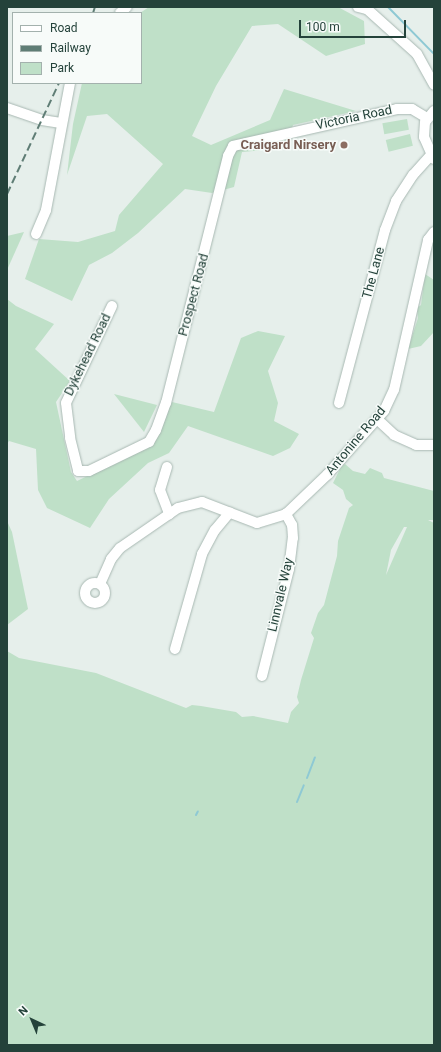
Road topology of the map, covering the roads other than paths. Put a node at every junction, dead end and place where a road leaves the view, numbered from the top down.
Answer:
1 (358, 7) edge
2 (70, 84) edge
3 (434, 85) edge
4 (7, 108) edge
5 (430, 115) edge
6 (61, 123) junction
7 (233, 146) joint
8 (433, 157) edge
9 (434, 232) edge
10 (36, 234) dead end
11 (112, 306) dead end
12 (339, 403) dead end
13 (377, 419) junction
14 (148, 442) joint
15 (434, 445) edge
16 (167, 467) dead end
17 (230, 512) junction
18 (169, 514) junction
19 (286, 514) junction
20 (100, 584) dead end
21 (175, 649) dead end
22 (262, 676) dead end

1 - 3 street
2 - 6 street
4 - 6 street
5 - 7 street, Victoria Road
5 - 8 street
6 - 10 street
7 - 14 street, Prospect Road
8 - 12 street, The Lane
9 - 13 street, Antonine Road
11 - 14 street, Dykehead Road
13 - 15 street
13 - 19 street, Antonine Road
16 - 18 street
17 - 18 street, Antonine Road
17 - 19 street, Antonine Road
17 - 21 street
18 - 20 street, Antonine Road
19 - 22 street, Linnvale Way

